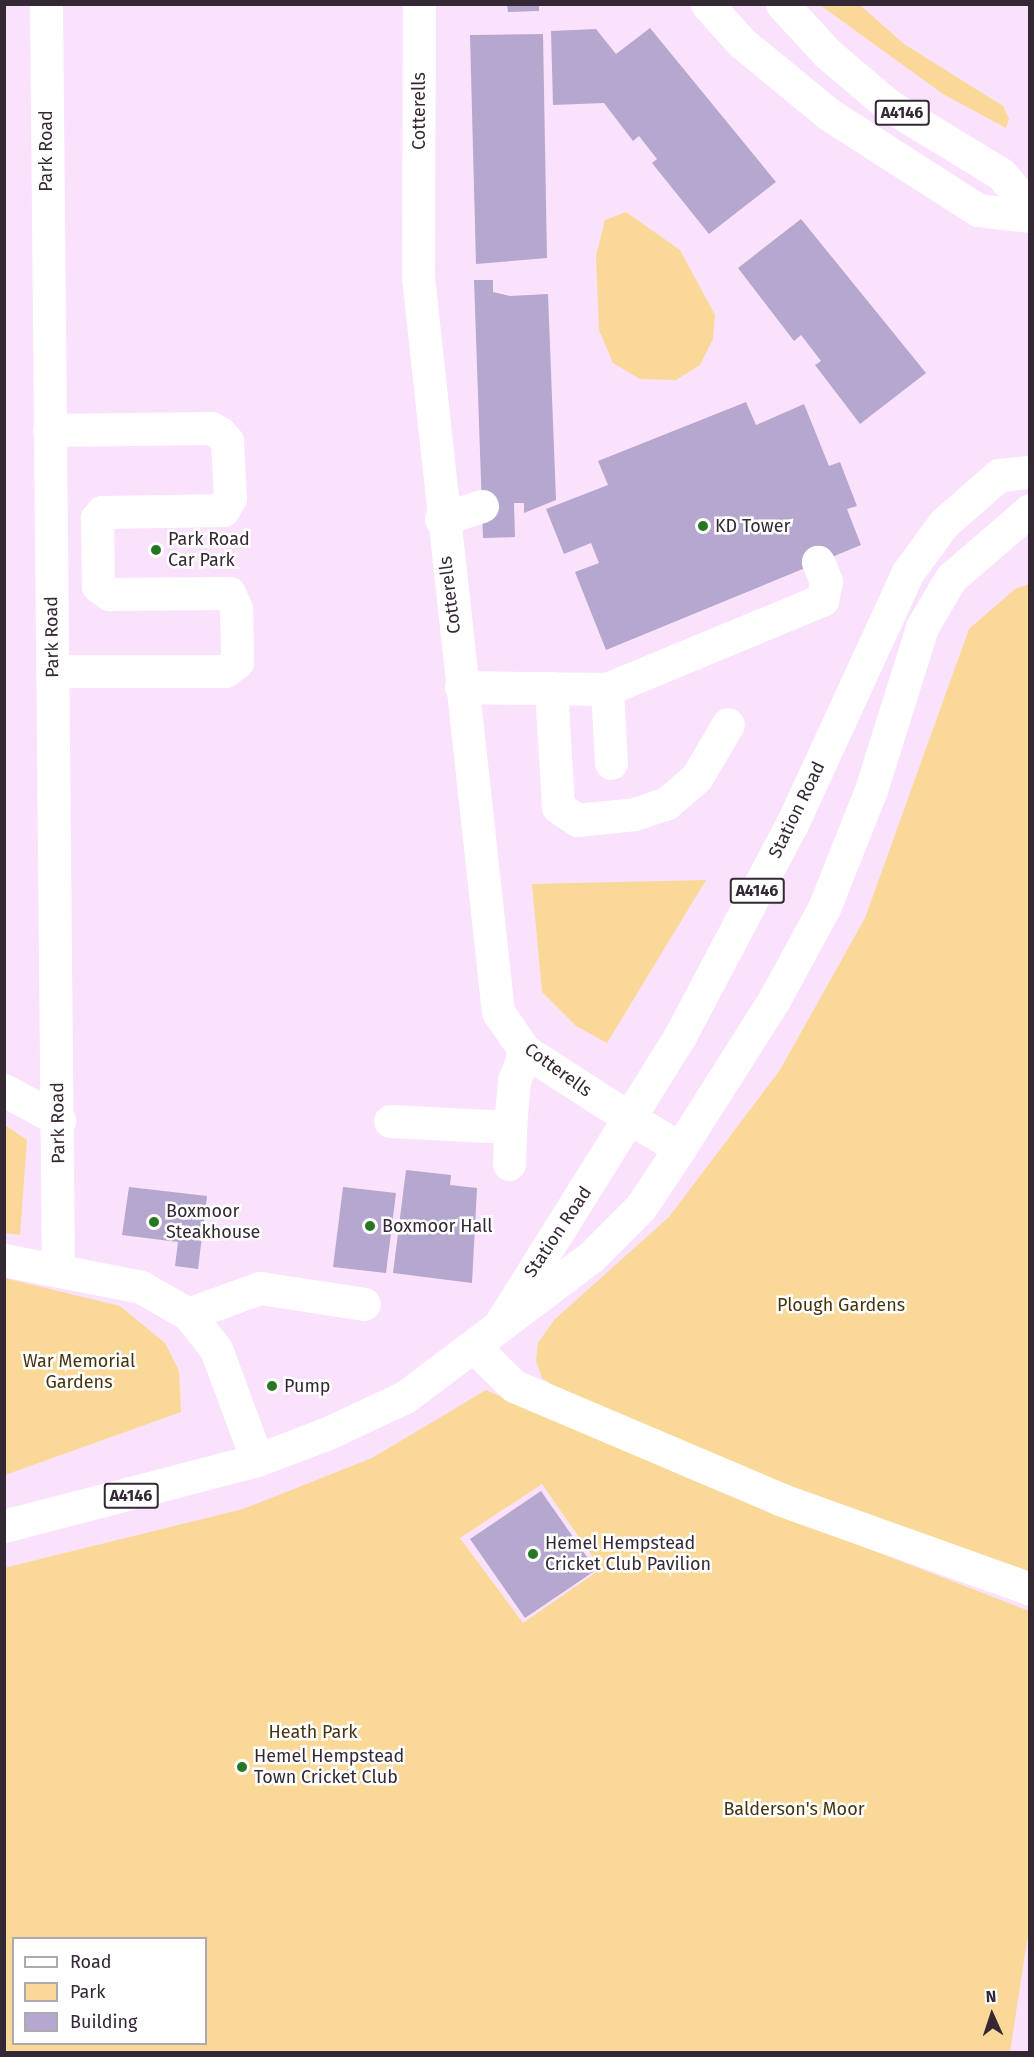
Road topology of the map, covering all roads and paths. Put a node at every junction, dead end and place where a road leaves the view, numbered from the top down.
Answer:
1 (46, 4) edge
2 (419, 4) edge
3 (707, 4) edge
4 (782, 4) edge
5 (1029, 208) edge
6 (1029, 216) edge
7 (61, 429) junction
8 (1029, 472) edge
9 (482, 506) dead end
10 (1029, 510) edge
11 (441, 519) junction
12 (818, 562) dead end
13 (53, 671) junction
14 (461, 687) junction
15 (551, 688) junction
16 (607, 690) junction
17 (728, 724) dead end
18 (611, 763) dead end
19 (525, 1051) junction
20 (4, 1090) edge
21 (631, 1119) junction
22 (58, 1120) junction
23 (390, 1121) dead end
24 (510, 1127) junction
25 (680, 1148) junction
26 (509, 1164) dead end
27 (4, 1260) edge
28 (58, 1270) junction
29 (364, 1304) dead end
30 (188, 1314) junction
31 (484, 1342) junction
32 (257, 1460) junction
33 (4, 1526) edge
34 (1029, 1589) edge

1 - 7 main road, Park Road
2 - 11 main road, Cotterells
3 - 6 main road, A4146
4 - 5 main road, A4146
7 - 13 main road, Park Road
7 - 13 main road
8 - 21 main road, Station Road / A4146
9 - 11 main road
10 - 25 main road, Station Road
11 - 14 main road, Cotterells
12 - 16 main road
13 - 22 main road, Park Road
14 - 15 main road
14 - 19 main road, Cotterells
15 - 16 main road
15 - 17 main road
16 - 18 main road
19 - 21 main road, Cotterells
19 - 24 main road
20 - 22 main road
21 - 25 main road, Cotterells
21 - 31 main road, Station Road / A4146
22 - 28 main road, Park Road
23 - 24 main road
24 - 26 main road
25 - 31 main road, Station Road
27 - 28 main road
28 - 30 main road
29 - 30 main road
30 - 32 main road
31 - 32 main road, Station Road / A4146
31 - 34 main road
32 - 33 main road, Station Road / A4146

